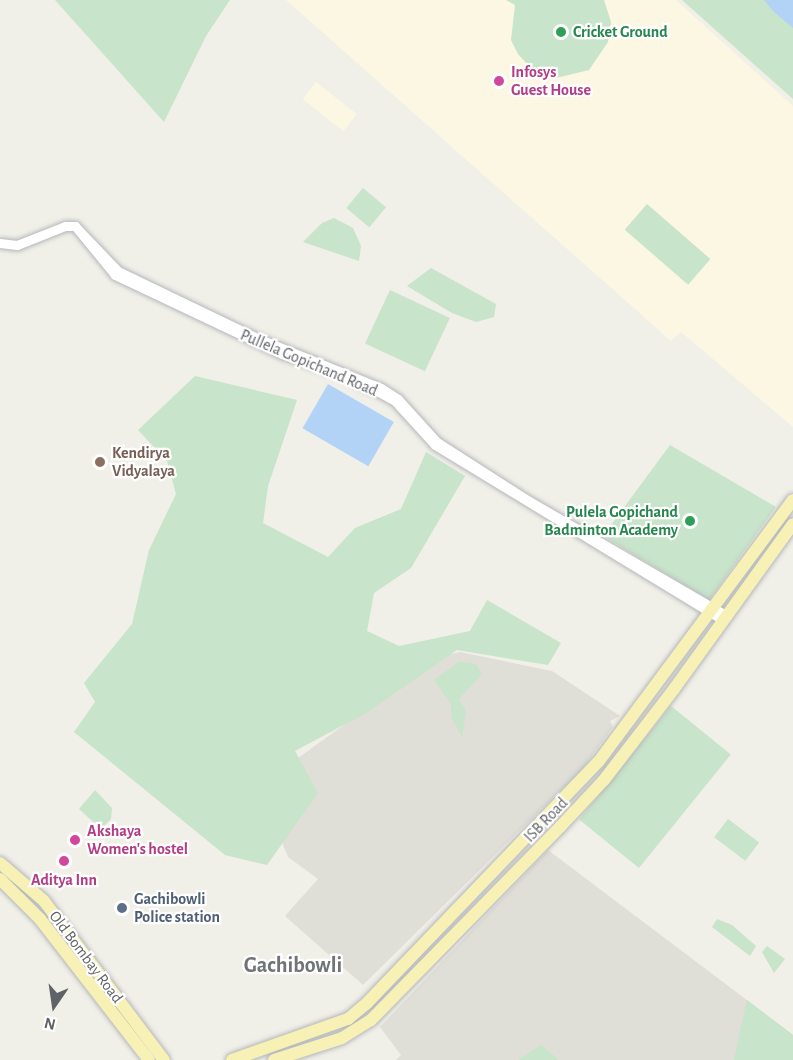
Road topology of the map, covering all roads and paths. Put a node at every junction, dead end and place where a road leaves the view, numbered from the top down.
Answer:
1 (0, 243) edge
2 (793, 500) edge
3 (793, 524) edge
4 (712, 611) junction
5 (724, 618) junction
6 (0, 863) edge
7 (0, 879) edge
8 (54, 927) junction
9 (440, 930) junction
10 (450, 939) junction
11 (149, 1040) junction
12 (149, 1060) edge
13 (164, 1060) edge
14 (172, 1060) edge
15 (232, 1060) edge
16 (274, 1060) edge

1 - 4 street, Pullela Gopichand Road
2 - 4 main road, ISB Road
3 - 5 main road, ISB Road
4 - 5 street, Pullela Gopichand Road
4 - 9 main road, ISB Road
5 - 10 main road, ISB Road
6 - 8 main road, Old Bombay Road
7 - 8 main road
8 - 11 main road, Old Bombay Road
8 - 12 main road
9 - 10 main road
9 - 15 main road, ISB Road
10 - 16 main road, ISB Road
11 - 13 main road, Old Bombay Road
11 - 14 main road

